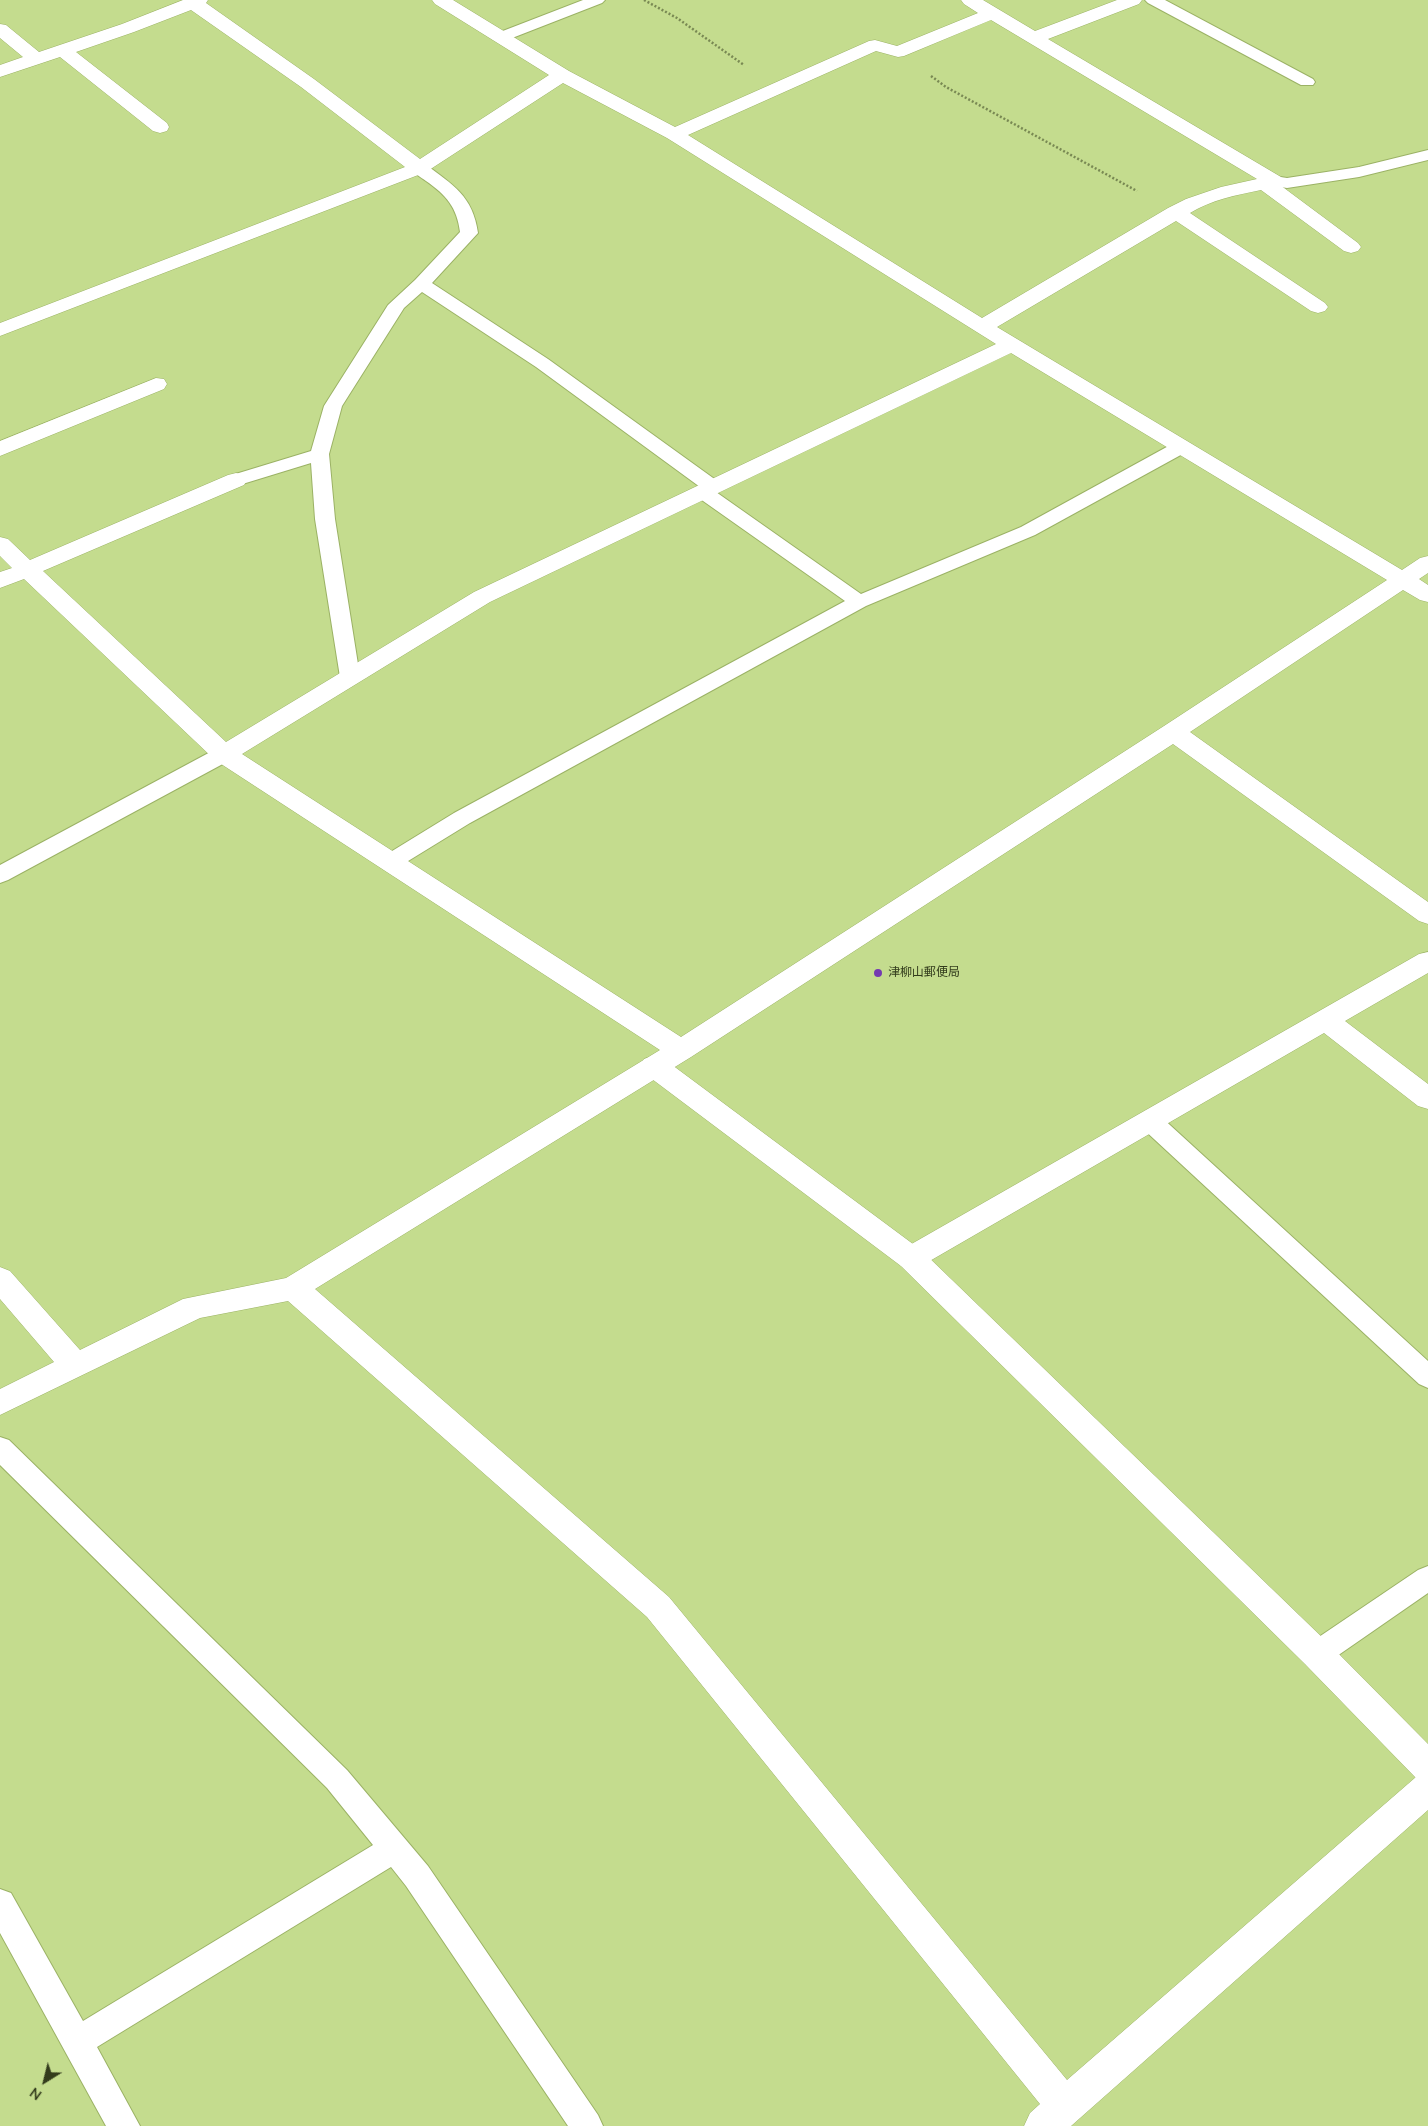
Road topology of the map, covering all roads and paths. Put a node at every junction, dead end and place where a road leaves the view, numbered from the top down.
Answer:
1 (440, 0) edge
2 (597, 0) edge
3 (644, 0) edge
4 (970, 0) edge
5 (1133, 0) edge
6 (1153, 0) edge
7 (196, 1) edge
8 (993, 14) junction
9 (0, 29) edge
10 (501, 37) junction
11 (1034, 38) junction
12 (62, 50) junction
13 (898, 52) junction
14 (37, 59) junction
15 (0, 71) edge
16 (562, 76) junction
17 (1307, 82) dead end
18 (780, 88) junction
19 (160, 127) dead end
20 (674, 134) junction
21 (1428, 155) edge
22 (420, 168) junction
23 (1269, 182) junction
24 (1175, 212) junction
25 (1351, 247) dead end
26 (421, 284) junction
27 (1318, 307) dead end
28 (982, 328) junction
29 (0, 330) edge
30 (1012, 345) junction
31 (156, 384) dead end
32 (1180, 447) junction
33 (0, 449) edge
34 (320, 454) junction
35 (236, 480) joint
36 (708, 490) junction
37 (0, 544) edge
38 (1428, 563) edge
39 (26, 569) junction
40 (1403, 580) junction
41 (0, 581) edge
42 (1428, 595) edge
43 (859, 602) junction
44 (350, 677) junction
45 (1173, 732) junction
46 (224, 754) junction
47 (392, 861) junction
48 (0, 875) edge
49 (1428, 916) edge
50 (1428, 960) edge
51 (1325, 1020) junction
52 (682, 1050) junction
53 (654, 1066) junction
54 (1428, 1099) edge
55 (1150, 1121) junction
56 (911, 1258) junction
57 (0, 1279) edge
58 (293, 1288) junction
59 (76, 1366) junction
60 (1428, 1377) edge
61 (0, 1403) edge
62 (0, 1448) edge
63 (1428, 1578) edge
64 (1317, 1654) junction
65 (1428, 1767) edge
66 (1428, 1788) edge
67 (395, 1848) junction
68 (0, 1903) edge
69 (77, 2042) junction
70 (1054, 2116) edge
71 (124, 2126) edge
72 (587, 2126) edge

1 - 10 street
2 - 10 lane
3 - 18 path
4 - 8 street
5 - 11 street
6 - 17 lane
7 - 12 street
7 - 22 street
8 - 11 street
8 - 13 street
9 - 14 street
10 - 16 street
11 - 23 street
12 - 14 street
12 - 19 street
13 - 18 street
13 - 24 path
14 - 15 street
16 - 20 street
16 - 22 street
18 - 20 street
20 - 28 street
21 - 23 lane
22 - 26 lane
22 - 29 street
23 - 24 street
23 - 25 street
24 - 27 street
24 - 28 street
26 - 34 lane
26 - 36 lane
28 - 30 street
30 - 32 street
30 - 36 street
31 - 33 street
32 - 40 street
32 - 43 lane
34 - 35 lane
34 - 44 lane
35 - 39 street
36 - 43 lane
36 - 44 street
37 - 39 street
38 - 40 street
39 - 41 street
39 - 46 street
40 - 42 street
40 - 45 street
43 - 47 lane
44 - 46 street
45 - 49 street
45 - 52 street
46 - 47 street
46 - 48 lane
47 - 52 street
50 - 51 street
51 - 54 street
51 - 55 street
52 - 53 street
53 - 56 street
53 - 58 street
55 - 56 street
55 - 60 lane
56 - 64 street
57 - 59 street
58 - 59 street
58 - 70 street
59 - 61 street
62 - 67 lane
63 - 64 lane
64 - 65 street
66 - 70 street
67 - 69 lane
67 - 72 lane
68 - 69 lane
69 - 71 lane

